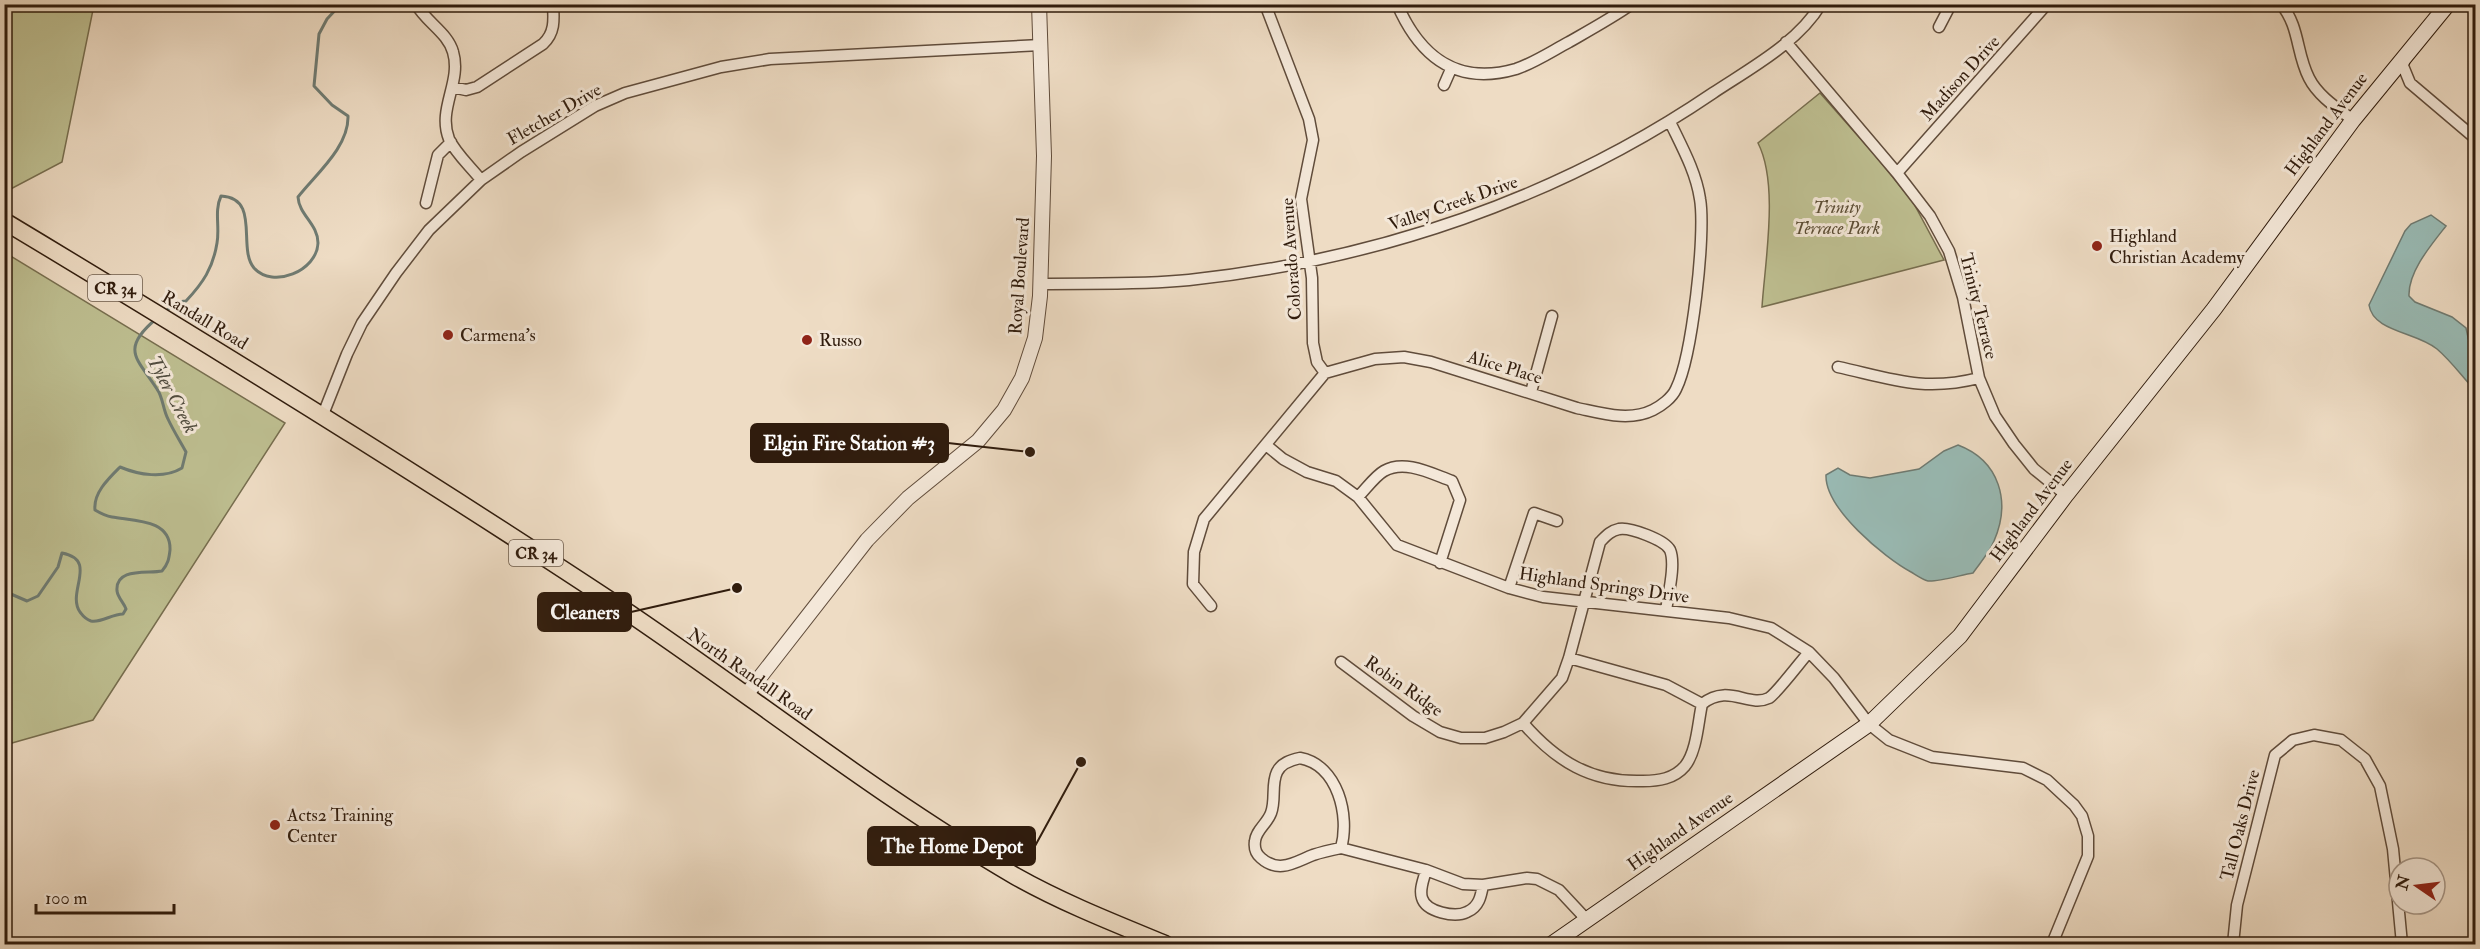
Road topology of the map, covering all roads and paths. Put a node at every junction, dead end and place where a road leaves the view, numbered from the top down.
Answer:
1 (416, 4) edge
2 (553, 4) edge
3 (1039, 4) edge
4 (1265, 4) edge
5 (1397, 4) edge
6 (1632, 4) edge
7 (1821, 4) edge
8 (1951, 4) edge
9 (2047, 4) edge
10 (2281, 4) edge
11 (2448, 4) edge
12 (1939, 27) dead end
13 (1786, 42) junction
14 (1041, 45) junction
15 (2405, 55) junction
16 (1451, 69) junction
17 (2410, 83) junction
18 (1444, 85) dead end
19 (2380, 85) junction
20 (452, 87) junction
21 (2353, 120) junction
22 (1670, 122) junction
23 (2475, 137) edge
24 (450, 142) junction
25 (1897, 172) junction
26 (481, 180) junction
27 (426, 203) dead end
28 (4, 221) edge
29 (1310, 261) junction
30 (1040, 284) junction
31 (1552, 316) dead end
32 (1838, 367) dead end
33 (1325, 373) junction
34 (1979, 378) junction
35 (1530, 392) junction
36 (322, 417) junction
37 (1266, 445) junction
38 (2066, 495) junction
39 (1358, 498) junction
40 (1557, 521) dead end
41 (1440, 563) junction
42 (1509, 588) junction
43 (1584, 601) junction
44 (1211, 606) dead end
45 (1666, 611) junction
46 (1809, 652) junction
47 (1569, 658) junction
48 (1341, 662) dead end
49 (746, 695) junction
50 (1702, 704) junction
51 (1523, 723) junction
52 (1869, 724) junction
53 (1341, 848) junction
54 (1426, 870) junction
55 (1483, 885) junction
56 (1587, 920) junction
57 (1165, 945) edge
58 (1552, 945) edge
59 (2052, 945) edge
60 (2234, 945) edge
61 (2402, 945) edge

1 - 20 street
2 - 20 street
3 - 14 street, Royal Boulevard
4 - 29 street, Colorado Avenue
5 - 16 street
6 - 16 street
7 - 13 street, Valley Creek Drive
8 - 12 street
9 - 25 street, Madison Drive
10 - 21 street
11 - 15 main road, Highland Avenue
13 - 22 street, Valley Creek Drive
13 - 25 street, Trinity Terrace
14 - 26 street, Fletcher Drive
14 - 30 street, Royal Boulevard
15 - 17 street
15 - 19 main road, Highland Avenue
16 - 18 street
17 - 19 street
17 - 23 street
19 - 21 main road, Highland Avenue
20 - 24 street
21 - 38 main road, Highland Avenue
22 - 29 street, Valley Creek Drive
22 - 35 street, Alice Place
24 - 26 street
24 - 27 street
25 - 34 street, Trinity Terrace
26 - 36 street, Fletcher Drive
28 - 36 main road, Randall Road / CR 34
29 - 30 street, Valley Creek Drive
29 - 33 street, Colorado Avenue
30 - 49 street, Royal Boulevard
31 - 35 street
32 - 34 street
33 - 35 street, Alice Place
33 - 37 street
34 - 38 street, Trinity Terrace
36 - 49 main road, North Randall Road / CR 34
37 - 39 street, Highland Springs Drive
37 - 44 street
38 - 52 main road, Highland Avenue
39 - 41 street, Highland Springs Drive
39 - 41 street
40 - 42 street
41 - 42 street, Highland Springs Drive
42 - 43 street, Highland Springs Drive
43 - 45 street, Highland Springs Drive
43 - 45 street, Robin Ridge
43 - 47 street, Robin Ridge
45 - 46 street, Highland Springs Drive
46 - 50 street
46 - 52 street, Highland Springs Drive
47 - 50 street
47 - 51 street, Robin Ridge
48 - 51 street, Robin Ridge
49 - 57 main road, North Randall Road / CR 34
50 - 51 street
52 - 56 main road, Highland Avenue
52 - 59 street, Highland Springs Drive
53 - 53 street
53 - 54 street
54 - 55 street
54 - 55 street
55 - 56 street
56 - 58 main road, Highland Avenue
60 - 61 street, Tall Oaks Drive

